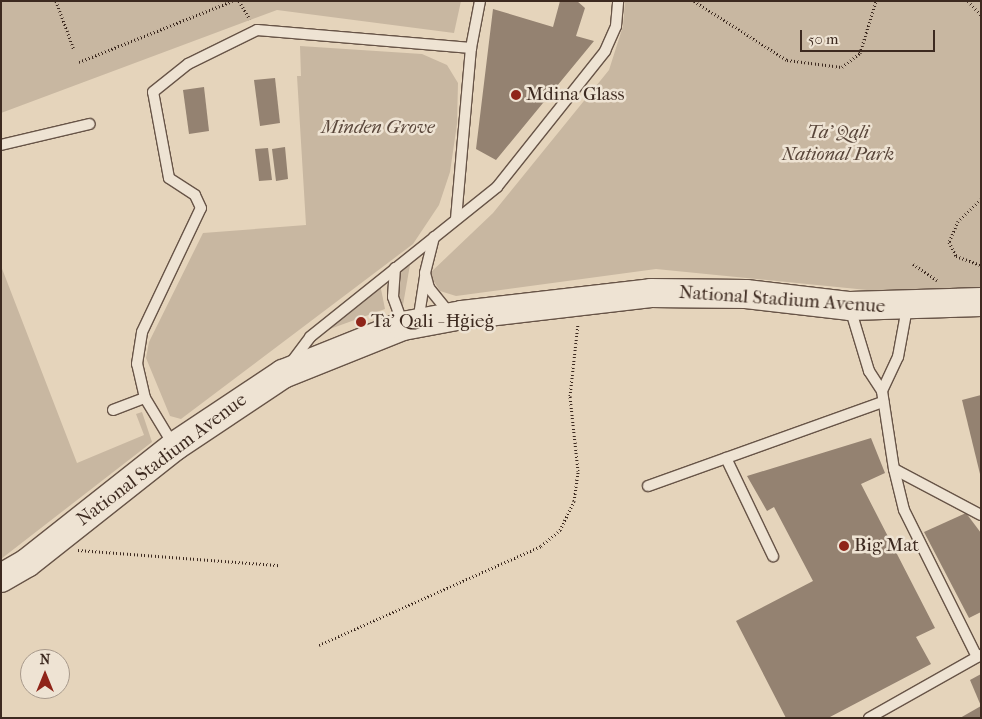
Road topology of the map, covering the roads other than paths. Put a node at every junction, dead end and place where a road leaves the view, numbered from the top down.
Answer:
1 (480, 1) edge
2 (618, 1) edge
3 (471, 48) junction
4 (90, 124) dead end
5 (1, 145) edge
6 (456, 219) junction
7 (435, 236) junction
8 (395, 268) junction
9 (425, 273) junction
10 (981, 302) edge
11 (850, 306) junction
12 (907, 308) junction
13 (452, 316) junction
14 (411, 325) junction
15 (283, 374) junction
16 (882, 397) junction
17 (145, 398) junction
18 (113, 410) dead end
19 (175, 446) junction
20 (726, 458) junction
21 (894, 469) junction
22 (648, 486) dead end
23 (981, 515) edge
24 (772, 556) dead end
25 (1, 578) edge
26 (979, 656) edge
27 (869, 718) edge

1 - 3 lane
2 - 6 lane
3 - 6 lane
3 - 17 lane
4 - 5 lane
6 - 7 lane
7 - 8 lane
7 - 9 lane
8 - 14 lane
8 - 15 lane
9 - 13 lane
9 - 14 lane
10 - 12 main road, National Stadium Avenue
11 - 12 main road, National Stadium Avenue
11 - 13 main road, National Stadium Avenue
11 - 16 lane
12 - 16 lane
13 - 14 main road, National Stadium Avenue
14 - 15 main road, National Stadium Avenue
15 - 19 main road, National Stadium Avenue
16 - 20 lane
16 - 21 lane
17 - 18 lane
17 - 19 lane
19 - 25 main road, National Stadium Avenue
20 - 22 lane
20 - 24 lane
21 - 23 lane
21 - 26 lane
26 - 27 lane

